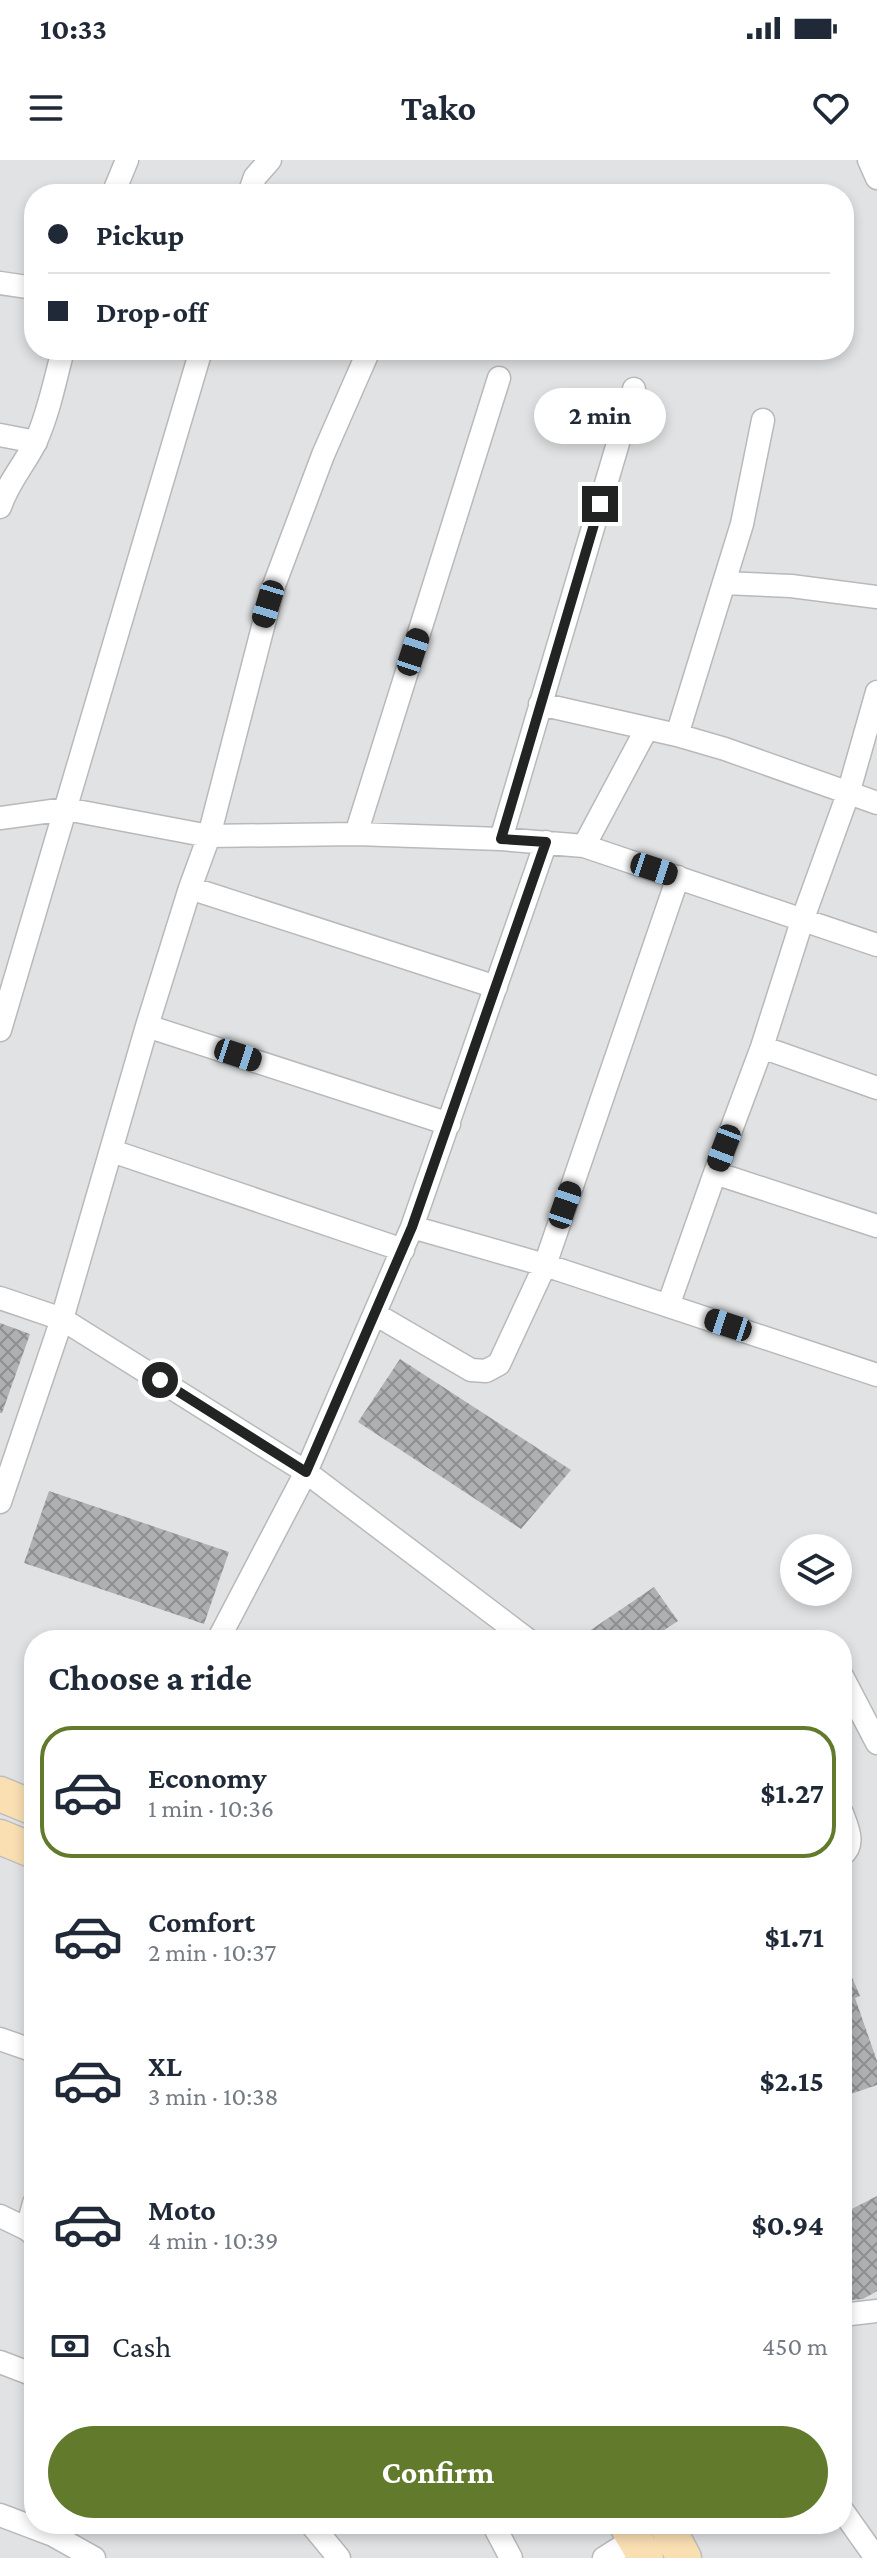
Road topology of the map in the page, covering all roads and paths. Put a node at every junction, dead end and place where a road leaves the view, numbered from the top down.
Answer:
1 (127, 160) edge
2 (270, 160) edge
3 (869, 160) edge
4 (877, 178) edge
5 (117, 184) edge
6 (253, 184) edge
7 (0, 283) edge
8 (24, 287) edge
9 (60, 360) edge
10 (198, 360) edge
11 (365, 360) edge
12 (499, 378) dead end
13 (634, 389) dead end
14 (763, 420) dead end
15 (0, 435) edge
16 (36, 442) junction
17 (0, 507) edge
18 (724, 583) junction
19 (877, 597) edge
20 (877, 692) edge
21 (540, 704) junction
22 (646, 730) junction
23 (677, 735) junction
24 (848, 794) junction
25 (877, 803) edge
26 (66, 809) junction
27 (0, 818) edge
28 (356, 834) junction
29 (209, 836) junction
30 (501, 839) junction
31 (546, 842) junction
32 (584, 846) junction
33 (678, 877) junction
34 (190, 888) junction
35 (802, 921) junction
36 (877, 945) edge
37 (10, 959) edge
38 (496, 987) junction
39 (147, 1026) junction
40 (0, 1030) edge
41 (762, 1047) junction
42 (877, 1088) edge
43 (449, 1124) junction
44 (112, 1151) junction
45 (715, 1173) junction
46 (877, 1226) edge
47 (412, 1227) junction
48 (403, 1250) junction
49 (545, 1265) junction
50 (0, 1298) edge
51 (668, 1306) junction
52 (375, 1314) junction
53 (62, 1319) junction
54 (877, 1375) edge
55 (306, 1472) junction
56 (0, 1502) edge
57 (223, 1630) edge
58 (515, 1630) edge
59 (852, 1691) edge
60 (877, 1743) edge
61 (0, 1794) edge
62 (24, 1804) edge
63 (0, 1837) edge
64 (24, 1847) edge
65 (0, 2039) edge
66 (24, 2047) edge
67 (0, 2216) edge
68 (24, 2229) edge
69 (877, 2311) edge
70 (852, 2314) edge
71 (0, 2362) edge
72 (24, 2371) edge
73 (0, 2515) edge
74 (24, 2524) edge
75 (852, 2524) edge
76 (50, 2534) edge
77 (319, 2534) edge
78 (498, 2534) edge
79 (671, 2534) edge
80 (635, 2540) edge
81 (94, 2558) edge
82 (339, 2558) edge
83 (511, 2558) edge
84 (604, 2558) edge
85 (684, 2558) edge
86 (876, 2558) edge

1 - 5 street
2 - 6 street
3 - 4 street
7 - 8 street
9 - 16 street
10 - 26 street
11 - 29 street
12 - 28 street
13 - 21 street
14 - 18 street
15 - 16 street
16 - 17 street
18 - 19 street
18 - 23 street
20 - 24 street
21 - 22 street
21 - 30 street
22 - 23 street
22 - 32 street
23 - 24 street
24 - 25 street
24 - 35 street
26 - 27 street
26 - 29 street
26 - 37 street
28 - 29 street
28 - 30 street
29 - 34 street
30 - 31 street
31 - 32 street
31 - 38 street
32 - 33 street
33 - 35 street
33 - 49 street
34 - 38 street
34 - 39 street
35 - 36 street
35 - 41 street
37 - 40 street
38 - 43 street
39 - 43 street
39 - 44 street
41 - 42 street
41 - 45 street
43 - 47 street
44 - 48 street
44 - 53 street
45 - 46 street
45 - 51 street
47 - 48 street
47 - 49 street
48 - 52 street
49 - 51 street
49 - 52 street
50 - 53 street
51 - 54 street
52 - 55 street
53 - 55 street
53 - 56 street
55 - 57 street
55 - 58 street
59 - 60 street
61 - 62 main road
63 - 64 main road
65 - 66 street
67 - 68 street
69 - 70 street
71 - 72 street
73 - 74 street
75 - 86 street
76 - 81 street
77 - 82 street
78 - 83 street
79 - 85 main road
80 - 84 street

